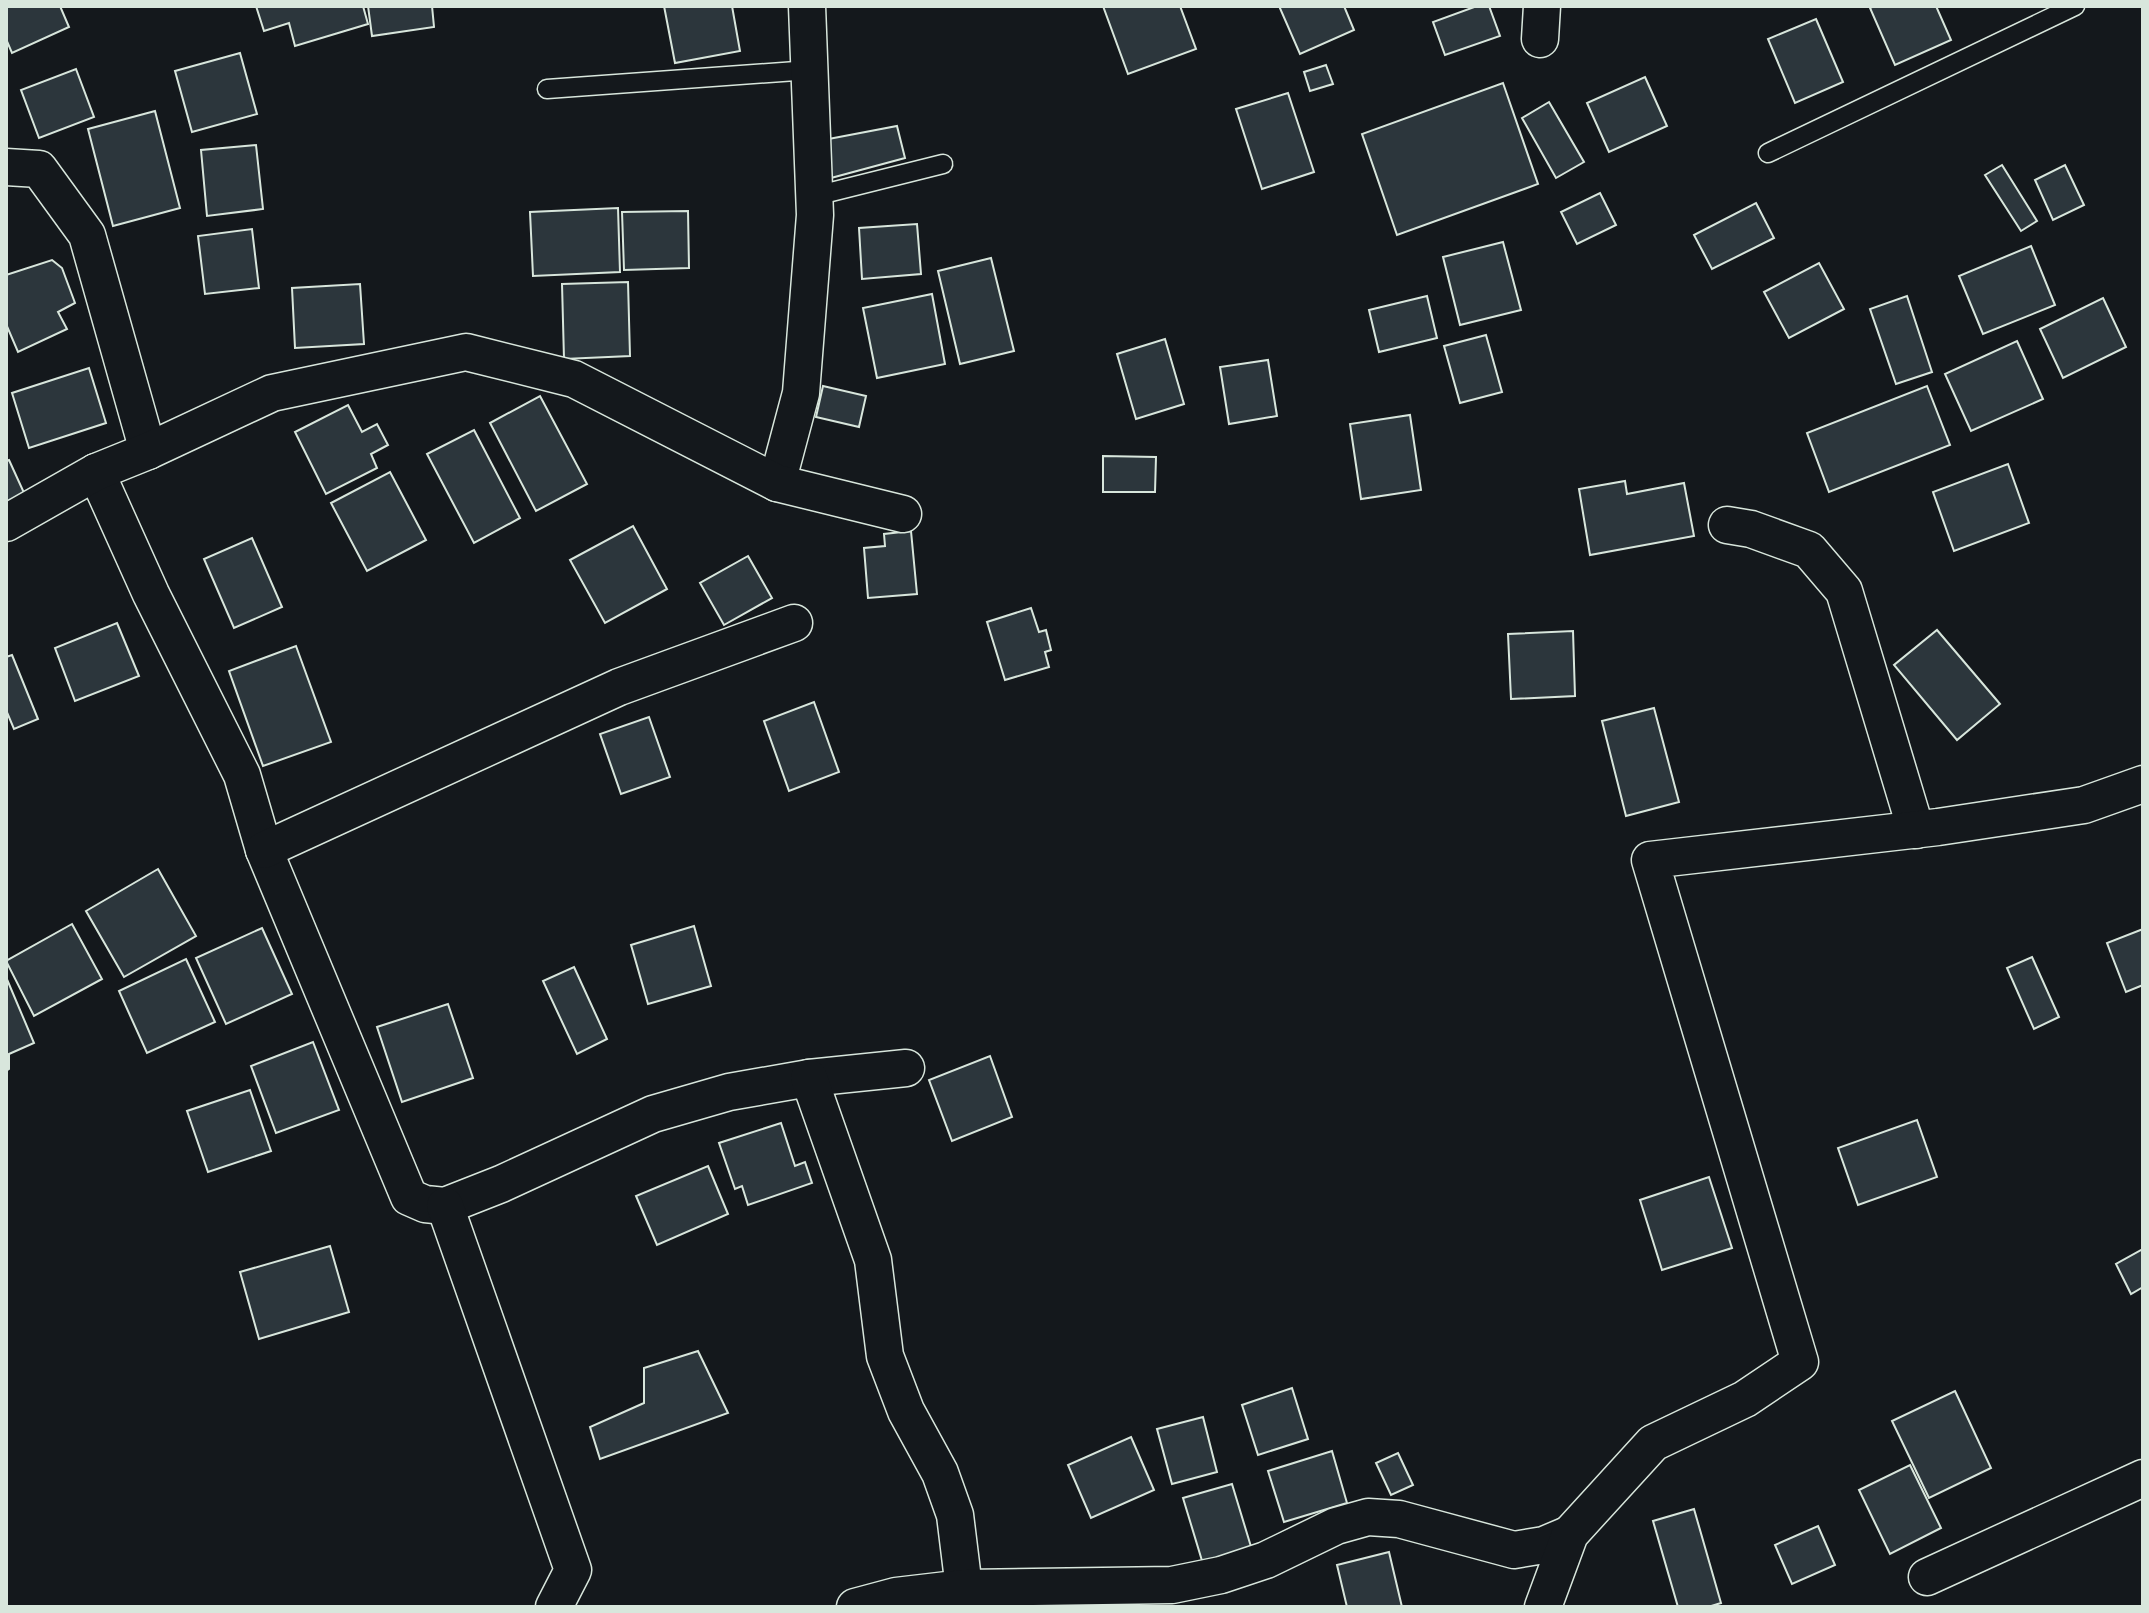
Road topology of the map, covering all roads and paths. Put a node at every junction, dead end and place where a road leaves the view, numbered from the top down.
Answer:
1 (807, 6) edge
2 (2075, 6) edge
3 (810, 70) junction
4 (547, 89) dead end
5 (1768, 153) dead end
6 (943, 164) dead end
7 (6, 167) edge
8 (815, 196) junction
9 (148, 451) junction
10 (96, 472) junction
11 (777, 483) junction
12 (903, 514) dead end
13 (6, 523) edge
14 (1727, 525) dead end
15 (794, 623) dead end
16 (2143, 784) edge
17 (1916, 830) junction
18 (264, 850) junction
19 (906, 1068) dead end
20 (809, 1078) junction
21 (445, 1206) junction
22 (2143, 1478) edge
23 (1570, 1534) junction
24 (1927, 1577) dead end
25 (964, 1588) junction
26 (554, 1607) edge
27 (855, 1607) edge
28 (1543, 1607) edge

1 - 3 street
2 - 5 lane
3 - 4 lane
3 - 8 street
6 - 8 lane
7 - 9 street
8 - 11 street
9 - 10 street
9 - 11 street
10 - 13 street
10 - 18 street
11 - 12 street
14 - 17 street
15 - 18 street
16 - 17 street
17 - 23 street
18 - 21 street
19 - 20 street
20 - 21 street
20 - 25 street
21 - 26 street
22 - 24 street
23 - 25 street
23 - 28 street
25 - 27 street

